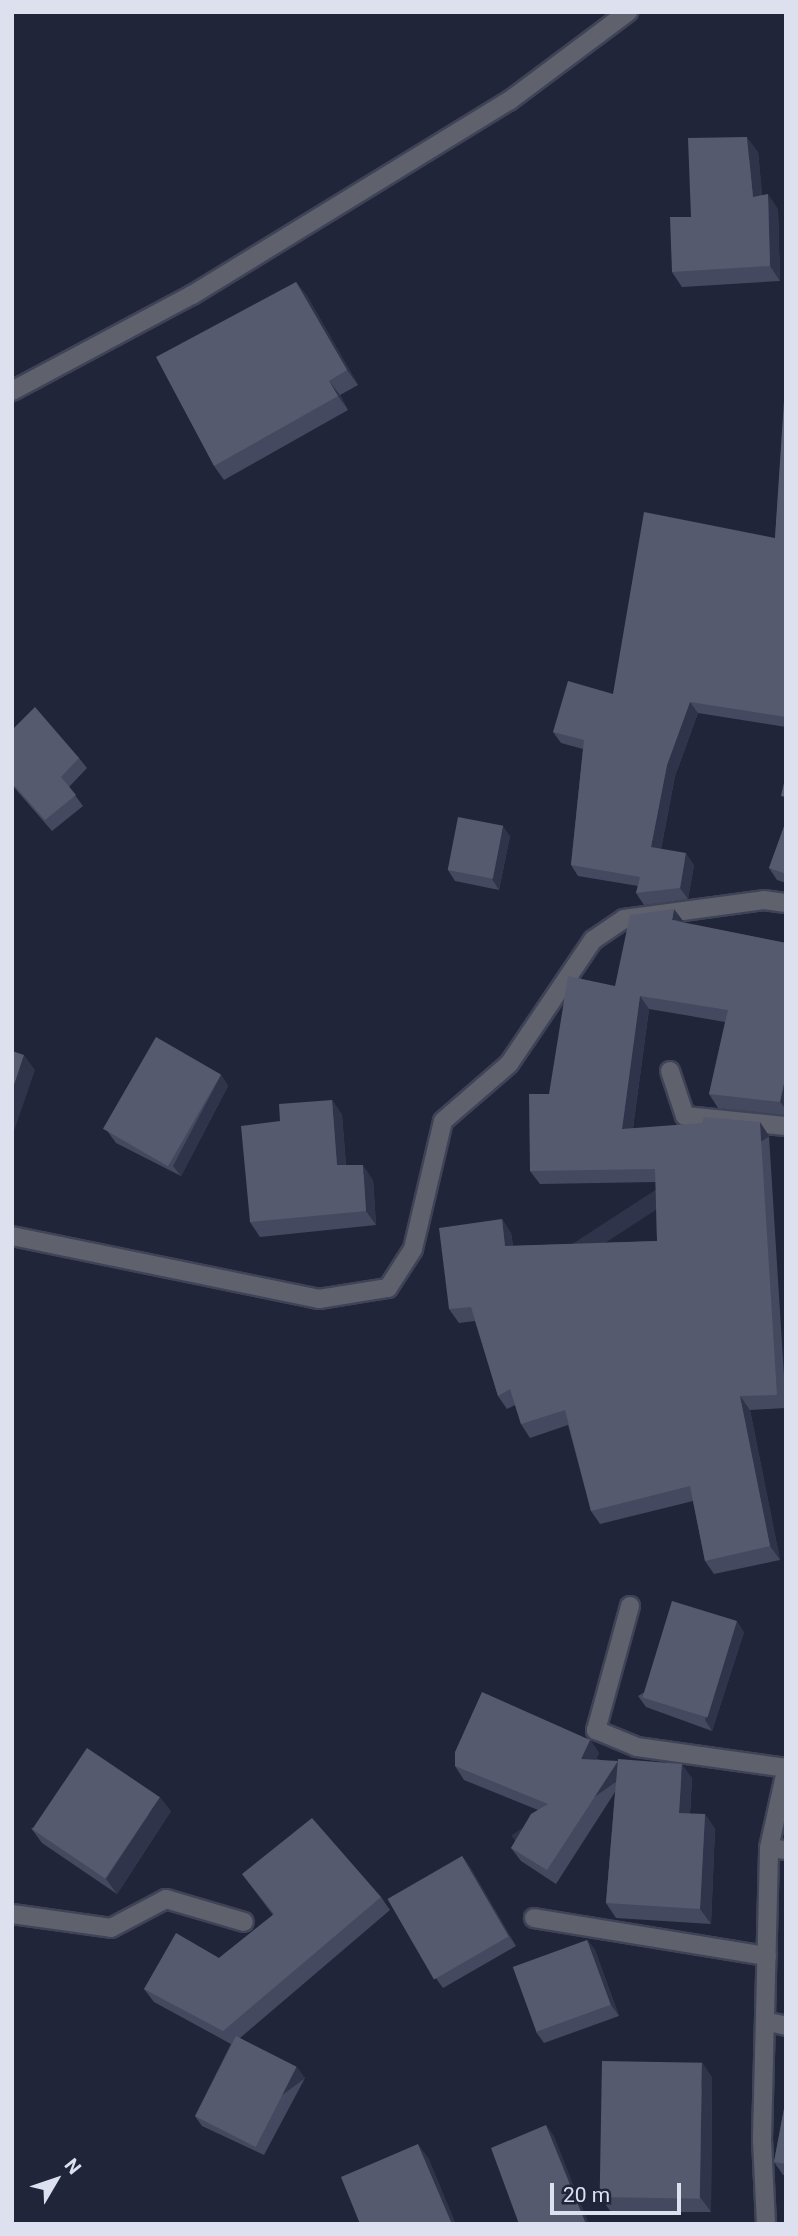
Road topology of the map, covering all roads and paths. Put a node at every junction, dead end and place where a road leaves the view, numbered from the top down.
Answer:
1 (628, 12) edge
2 (12, 391) edge
3 (786, 903) edge
4 (670, 1072) dead end
5 (786, 1126) edge
6 (12, 1236) edge
7 (630, 1606) dead end
8 (786, 1769) edge
9 (777, 1849) edge
10 (12, 1914) edge
11 (534, 1918) dead end
12 (244, 1922) dead end
13 (767, 1956) junction
14 (765, 2021) junction
15 (786, 2026) edge
16 (771, 2222) edge

1 - 2 street
3 - 6 street
4 - 5 street
7 - 8 street
8 - 9 street
9 - 13 street
10 - 12 street
11 - 13 street
13 - 14 street
14 - 15 street
14 - 16 street

